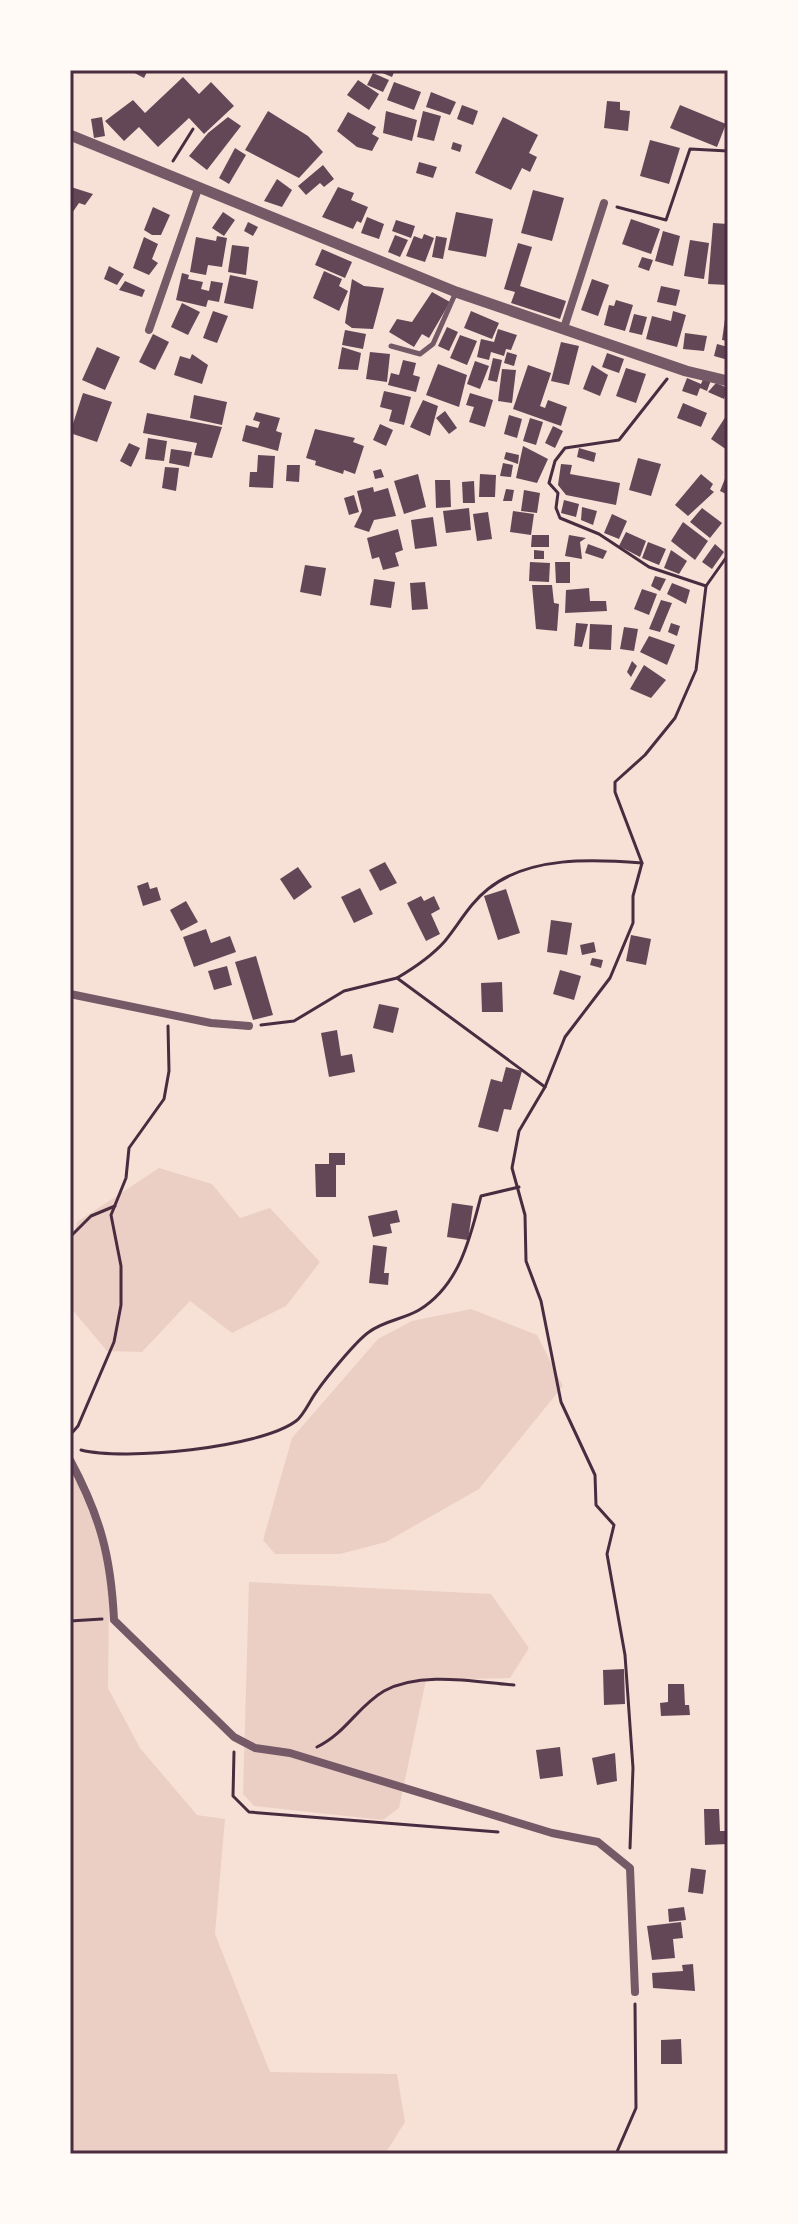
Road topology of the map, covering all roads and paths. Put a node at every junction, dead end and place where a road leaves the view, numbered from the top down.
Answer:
1 (193, 129) dead end
2 (70, 135) edge
3 (728, 151) edge
4 (165, 175) junction
5 (198, 189) junction
6 (604, 203) joint
7 (456, 292) junction
8 (564, 328) junction
9 (149, 330) dead end
10 (391, 346) dead end
11 (670, 365) junction
12 (728, 381) edge
13 (728, 555) edge
14 (706, 586) junction
15 (642, 863) junction
16 (397, 978) junction
17 (70, 994) edge
18 (168, 1015) junction
19 (249, 1026) joint
20 (545, 1087) junction
21 (519, 1187) junction
22 (115, 1206) junction
23 (70, 1237) edge
24 (70, 1435) edge
25 (70, 1447) edge
26 (70, 1460) edge
27 (114, 1620) junction
28 (70, 1621) edge
29 (514, 1685) dead end
30 (234, 1737) junction
31 (290, 1753) junction
32 (509, 1832) dead end
33 (630, 1868) junction
34 (635, 1992) joint
35 (616, 2154) edge

1 - 4 path
2 - 4 street
3 - 6 path
4 - 5 street
5 - 7 street
5 - 9 street
6 - 8 street
7 - 8 street
7 - 10 lane
8 - 11 street
11 - 12 street
11 - 14 path
13 - 14 path
14 - 15 path
15 - 16 path
15 - 20 path
16 - 19 path
16 - 20 path
17 - 18 street
18 - 19 street
18 - 22 path
20 - 21 path
21 - 25 path
21 - 33 path
22 - 23 path
22 - 24 path
26 - 27 street
27 - 28 path
27 - 30 street
29 - 31 path
30 - 31 street
30 - 32 path
31 - 33 street
33 - 34 street
34 - 35 path

